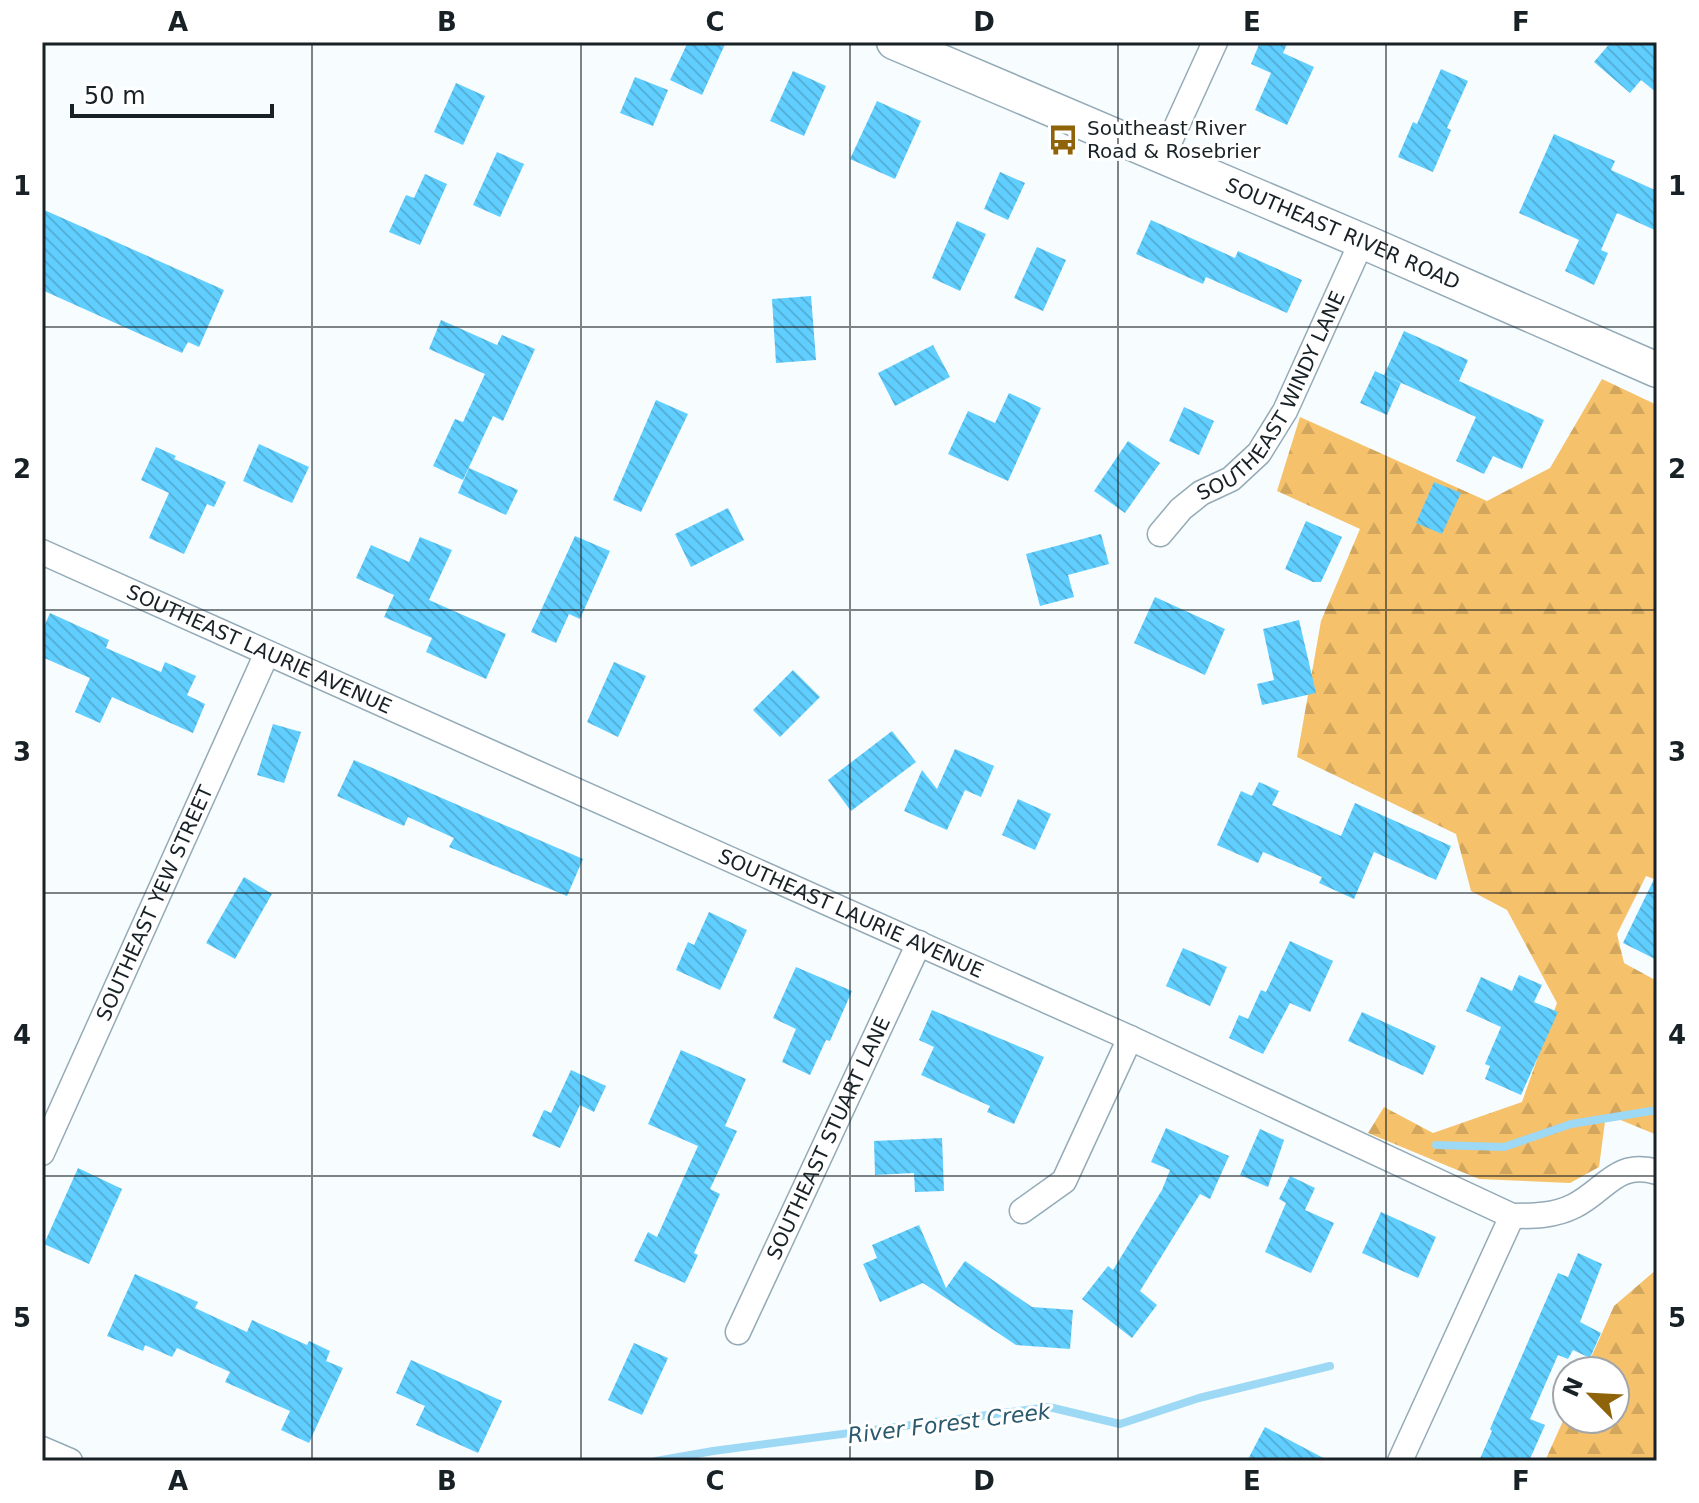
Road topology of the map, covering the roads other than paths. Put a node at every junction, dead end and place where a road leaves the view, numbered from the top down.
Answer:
1 (894, 42) edge
2 (1215, 42) edge
3 (1163, 156) junction
4 (1362, 241) junction
5 (1657, 370) edge
6 (1160, 534) dead end
7 (42, 552) edge
8 (267, 653) junction
9 (919, 943) junction
10 (1130, 1038) junction
11 (42, 1153) edge
12 (1657, 1172) edge
13 (1022, 1211) dead end
14 (1512, 1216) junction
15 (738, 1332) dead end
16 (42, 1449) edge
17 (70, 1461) edge
18 (1400, 1461) edge

1 - 3 street, SOUTHEAST RIVER ROAD
2 - 3 street
3 - 4 street, SOUTHEAST RIVER ROAD
4 - 5 street, SOUTHEAST RIVER ROAD
4 - 6 street, SOUTHEAST WINDY LANE
7 - 8 street, SOUTHEAST LAURIE AVENUE
8 - 9 street, SOUTHEAST LAURIE AVENUE
8 - 11 street, SOUTHEAST YEW STREET
9 - 10 street, SOUTHEAST LAURIE AVENUE
9 - 15 street, SOUTHEAST STUART LANE
10 - 13 street
10 - 14 street, SOUTHEAST LAURIE AVENUE
12 - 14 street, SOUTHEAST LAURIE AVENUE
14 - 18 street
16 - 17 street

